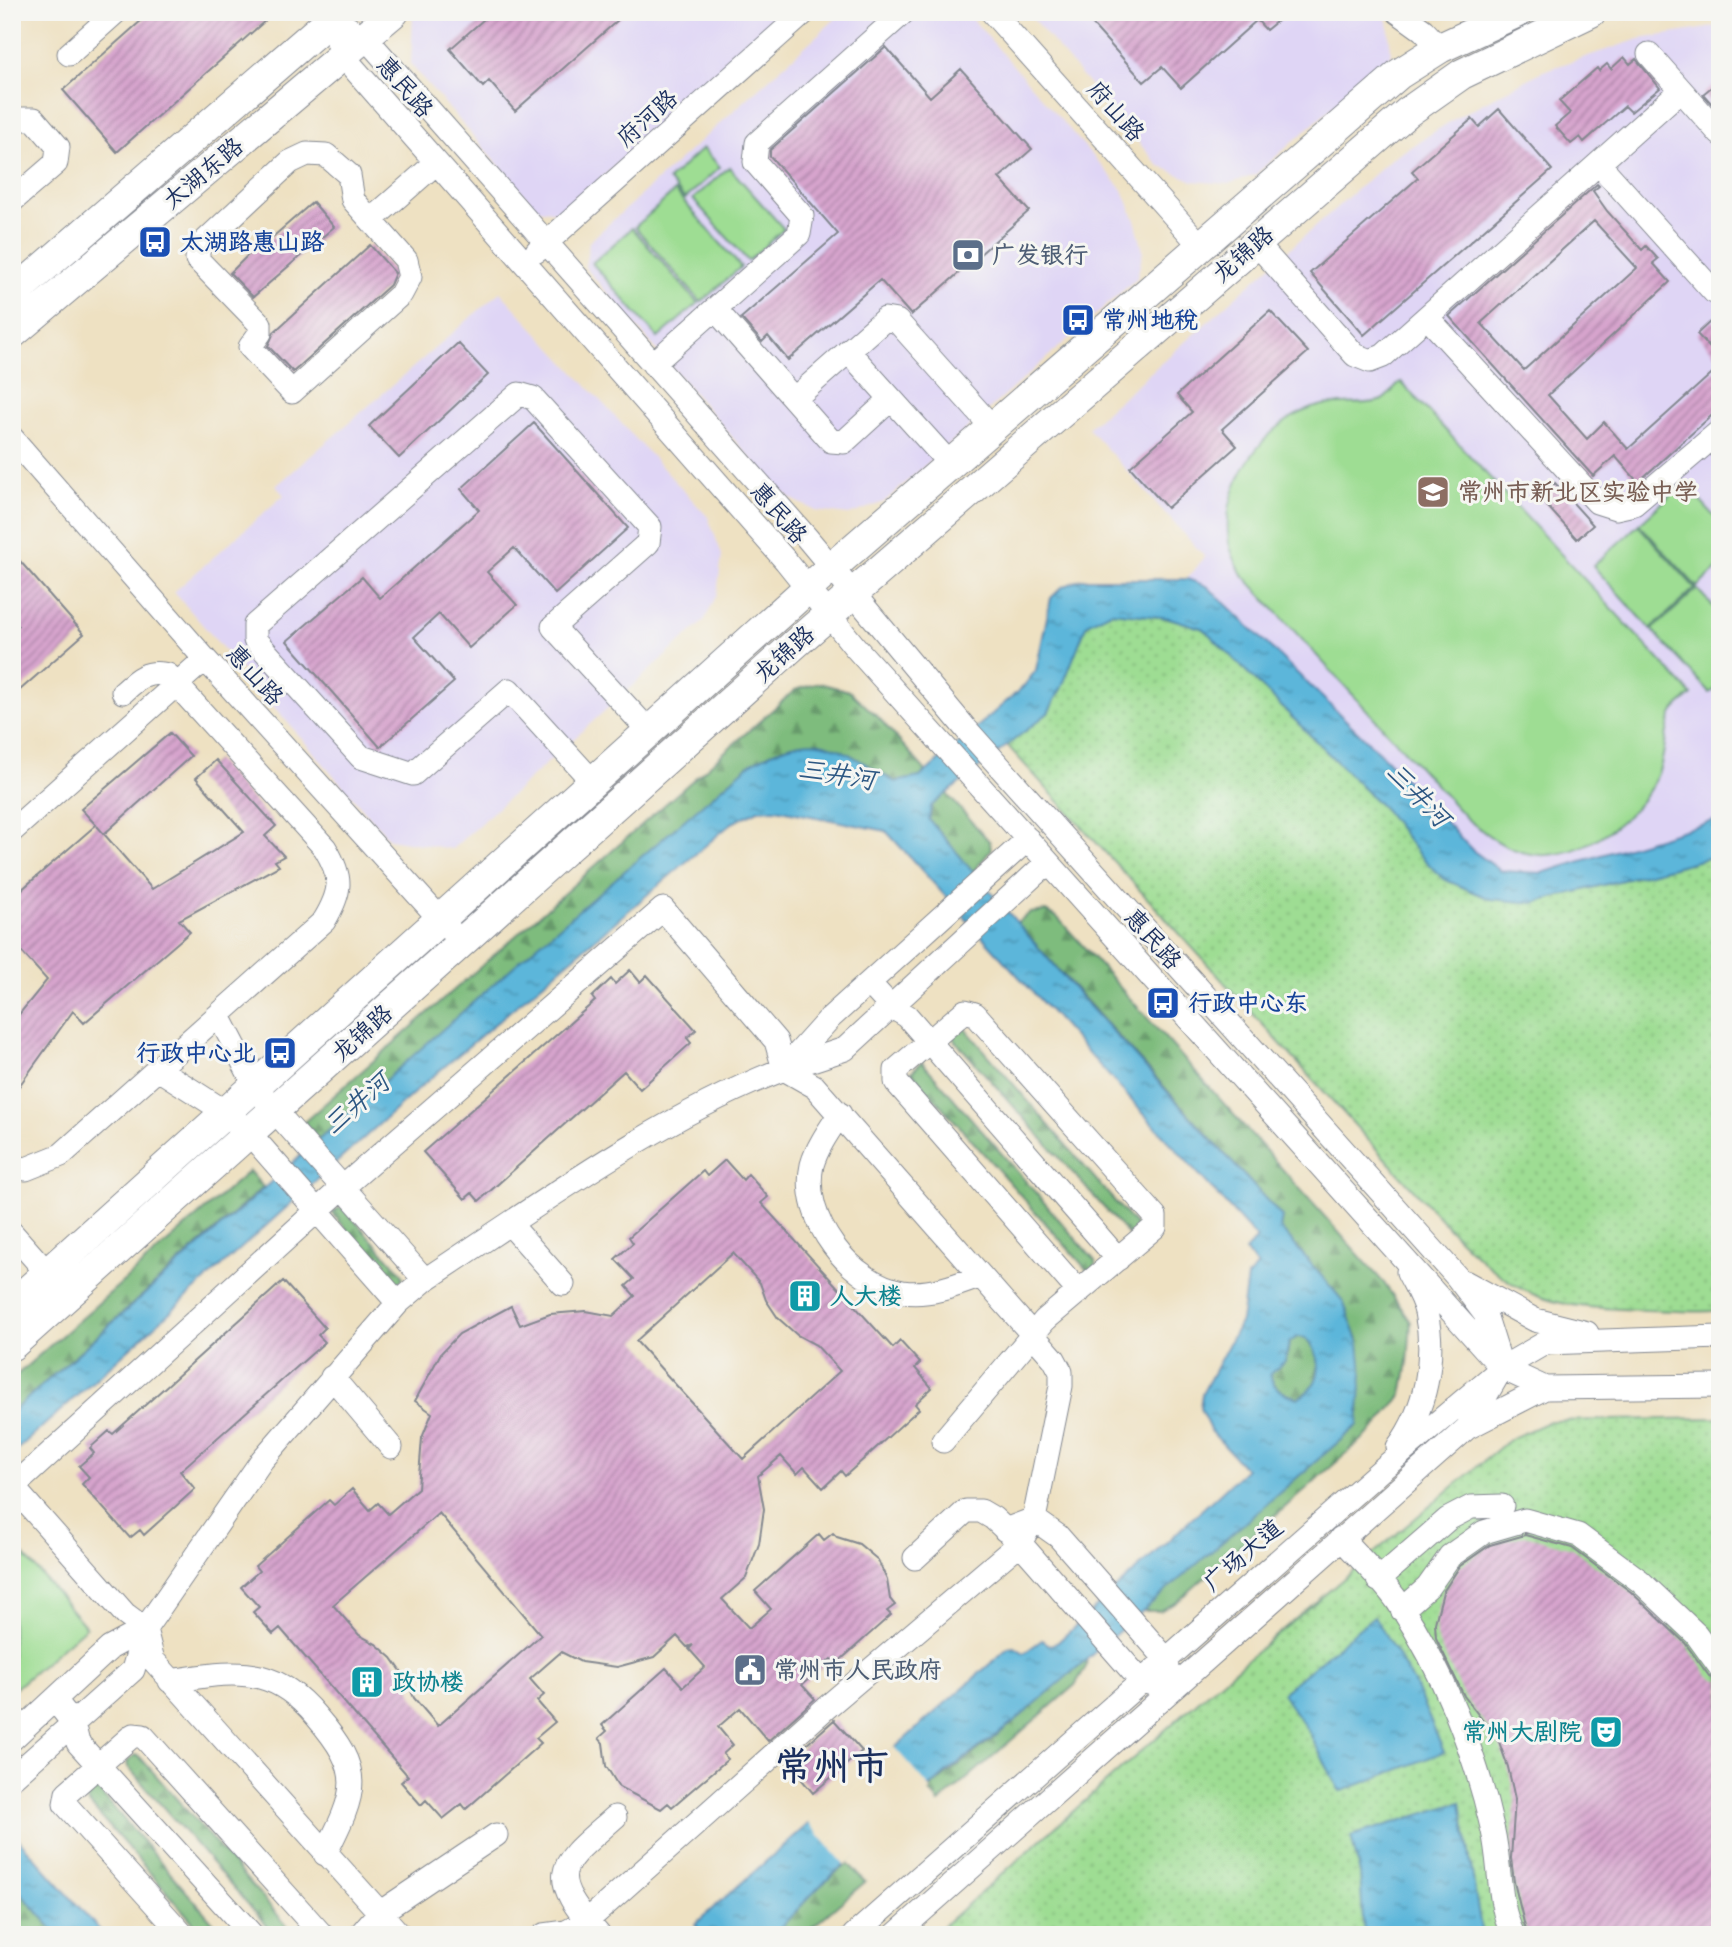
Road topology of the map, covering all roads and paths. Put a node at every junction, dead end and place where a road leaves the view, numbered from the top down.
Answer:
1 (116, 12) edge
2 (394, 12) edge
3 (805, 12) edge
4 (882, 12) edge
5 (904, 12) edge
6 (992, 12) edge
7 (1398, 12) edge
8 (1518, 12) edge
9 (1591, 12) edge
10 (333, 14) edge
11 (354, 47) junction
12 (1440, 48) junction
13 (835, 53) dead end
14 (69, 54) dead end
15 (1649, 54) dead end
16 (1681, 90) junction
17 (12, 126) edge
18 (1720, 134) edge
19 (436, 163) junction
20 (1599, 164) junction
21 (12, 201) edge
22 (371, 220) junction
23 (546, 243) junction
24 (1256, 243) junction
25 (1200, 245) junction
26 (524, 263) junction
27 (15, 292) edge
28 (1720, 292) edge
29 (715, 309) junction
30 (1427, 317) junction
31 (12, 334) edge
32 (848, 351) junction
33 (653, 364) junction
34 (794, 398) junction
35 (891, 399) junction
36 (992, 427) junction
37 (1720, 431) edge
38 (12, 438) edge
39 (950, 464) junction
40 (831, 568) junction
41 (808, 588) junction
42 (852, 595) junction
43 (829, 615) junction
44 (205, 659) junction
45 (177, 684) junction
46 (123, 692) dead end
47 (650, 732) junction
48 (594, 783) junction
49 (12, 831) edge
50 (1028, 839) junction
51 (1048, 862) junction
52 (441, 921) junction
53 (462, 944) junction
54 (869, 983) junction
55 (890, 1006) junction
56 (219, 1016) junction
57 (929, 1042) junction
58 (158, 1069) junction
59 (784, 1069) junction
60 (256, 1087) junction
61 (275, 1111) junction
62 (227, 1113) junction
63 (840, 1114) junction
64 (250, 1133) junction
65 (12, 1166) edge
66 (337, 1183) junction
67 (313, 1206) junction
68 (510, 1224) junction
69 (12, 1233) edge
70 (1397, 1250) junction
71 (1118, 1259) junction
72 (981, 1276) junction
73 (1457, 1276) junction
74 (425, 1280) junction
75 (564, 1284) dead end
76 (57, 1285) junction
77 (1079, 1292) junction
78 (398, 1303) junction
79 (12, 1305) edge
80 (1032, 1334) junction
81 (1720, 1337) edge
82 (1621, 1340) junction
83 (12, 1345) edge
84 (1502, 1368) junction
85 (332, 1377) junction
86 (1720, 1386) edge
87 (1545, 1388) junction
88 (1467, 1428) junction
89 (943, 1441) dead end
90 (391, 1447) dead end
91 (1380, 1471) junction
92 (1502, 1506) dead end
93 (1034, 1518) junction
94 (1013, 1536) junction
95 (1341, 1538) junction
96 (915, 1558) dead end
97 (1378, 1580) junction
98 (1402, 1609) junction
99 (145, 1629) junction
100 (1166, 1659) junction
101 (1720, 1667) edge
102 (170, 1681) junction
103 (1141, 1681) junction
104 (1172, 1690) junction
105 (55, 1700) junction
106 (73, 1723) junction
107 (12, 1740) edge
108 (98, 1766) junction
109 (12, 1778) edge
110 (615, 1817) dead end
111 (496, 1835) dead end
112 (325, 1854) junction
113 (378, 1914) junction
114 (588, 1921) edge
115 (559, 1934) edge
116 (183, 1935) edge
117 (252, 1935) edge
118 (321, 1935) edge
119 (360, 1935) edge
120 (400, 1935) edge
121 (854, 1935) edge
122 (895, 1935) edge
123 (1513, 1935) edge

1 - 14 street
2 - 11 main road, 太湖东路
3 - 23 street, 府河路
4 - 13 street
5 - 29 street
6 - 25 street, 府山路
7 - 12 street
8 - 12 main road, 龙锦路
9 - 24 main road, 龙锦路
10 - 11 street, 惠民路
10 - 27 main road, 太湖东路
11 - 19 street, 惠民路
11 - 23 street, 惠民路
11 - 31 main road, 太湖东路
12 - 25 main road, 龙锦路
15 - 16 street
16 - 18 street
16 - 20 street
17 - 21 street
19 - 22 street
19 - 26 street, 惠民路
20 - 28 street
20 - 30 street
22 - 22 street
23 - 26 street, 府河路
23 - 33 street, 惠民路
24 - 30 street
24 - 42 main road, 龙锦路
25 - 36 main road, 龙锦路
26 - 41 street, 惠民路
29 - 33 street
29 - 34 street
30 - 37 street
32 - 34 street
32 - 35 street
32 - 36 street
33 - 40 street, 惠民路
34 - 35 street
35 - 39 street
36 - 39 main road, 龙锦路
38 - 44 street, 惠山路
39 - 40 main road, 龙锦路
40 - 41 main road, 龙锦路
40 - 42 street, 惠民路
41 - 43 street, 惠民路
41 - 47 main road, 龙锦路
42 - 43 main road, 龙锦路
42 - 73 street, 惠民路
43 - 50 street, 惠民路
43 - 53 main road, 龙锦路
44 - 45 street
44 - 52 street, 惠山路
45 - 46 street
45 - 49 street
45 - 56 street
47 - 48 main road, 龙锦路
47 - 48 street
48 - 52 main road, 龙锦路
50 - 51 street, 惠民路
50 - 54 street
51 - 55 street
51 - 70 street, 惠民路
52 - 53 street, 惠山路
52 - 60 main road, 龙锦路
53 - 61 main road, 龙锦路
54 - 55 street
54 - 59 street
55 - 57 street
55 - 59 street
56 - 58 street
56 - 60 street
57 - 71 street
57 - 71 street
57 - 77 street
58 - 62 street
58 - 65 street
59 - 63 street
59 - 66 street
59 - 68 street
60 - 61 street
60 - 62 main road, 龙锦路
61 - 64 main road, 龙锦路
61 - 66 street
62 - 64 street
62 - 76 main road, 龙锦路
63 - 72 street
63 - 72 street
64 - 67 street
64 - 76 main road, 龙锦路
66 - 67 street
66 - 74 street
67 - 78 street
67 - 99 street
68 - 74 street
68 - 75 street
69 - 76 street
70 - 84 street, 惠民路
70 - 91 street
71 - 77 street
72 - 80 street
73 - 82 street
73 - 84 street, 惠民路
74 - 78 street
76 - 79 main road, 龙锦路
76 - 83 main road, 龙锦路
77 - 80 street
78 - 85 street
80 - 89 street
80 - 93 street
81 - 82 street, 广场大道
82 - 84 street, 广场大道
84 - 87 street, 惠民路
84 - 88 street
84 - 91 street, 广场大道
85 - 90 street
85 - 99 street
86 - 87 street
87 - 88 street
88 - 95 street
91 - 100 street, 广场大道
92 - 97 street
93 - 94 street
93 - 100 street
94 - 96 street
94 - 103 street
94 - 114 street
95 - 97 street
95 - 104 street
97 - 98 street
98 - 101 street
98 - 123 street
99 - 102 street
99 - 105 street
99 - 106 street
100 - 103 street, 广场大道
100 - 104 street
102 - 112 street
102 - 112 street
103 - 104 street
103 - 121 street, 广场大道
104 - 122 street
105 - 106 street
105 - 107 street
106 - 108 street
106 - 109 street
108 - 116 street
108 - 117 street
108 - 118 street
110 - 114 street
111 - 113 street
112 - 113 street
113 - 119 street
113 - 120 street
114 - 115 street

